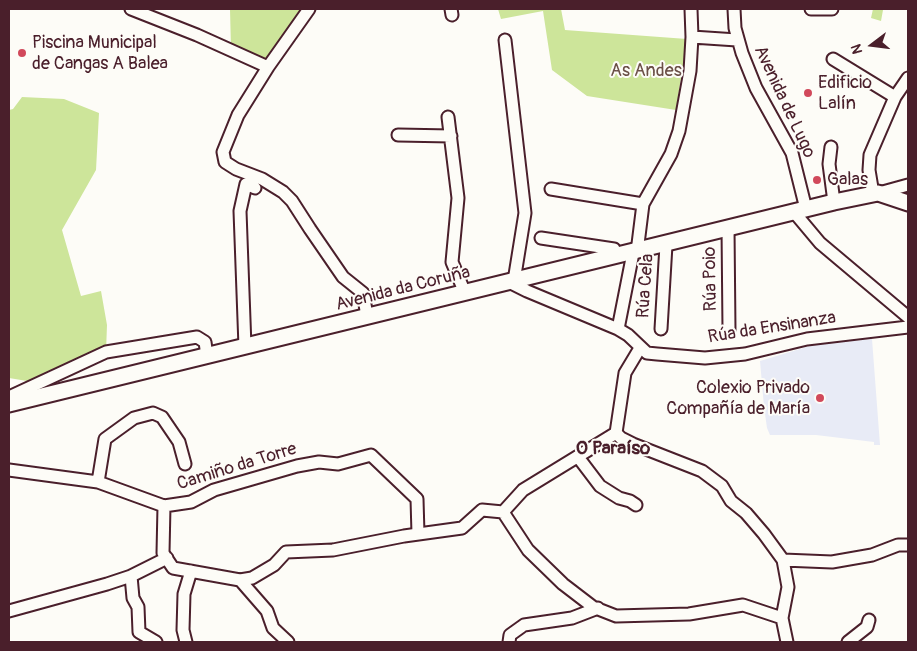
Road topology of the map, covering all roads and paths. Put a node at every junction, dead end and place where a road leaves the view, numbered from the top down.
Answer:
1 (131, 9) edge
2 (309, 9) edge
3 (691, 9) edge
4 (734, 9) edge
5 (811, 9) edge
6 (832, 9) edge
7 (692, 37) junction
8 (505, 40) dead end
9 (738, 40) junction
10 (833, 59) dead end
11 (268, 67) junction
12 (908, 78) edge
13 (895, 97) junction
14 (448, 117) dead end
15 (398, 135) dead end
16 (450, 136) junction
17 (831, 148) dead end
18 (908, 185) edge
19 (255, 188) dead end
20 (551, 188) dead end
21 (876, 193) junction
22 (834, 202) junction
23 (642, 204) junction
24 (908, 204) edge
25 (800, 211) junction
26 (728, 228) junction
27 (541, 238) dead end
28 (666, 244) junction
29 (635, 252) junction
30 (616, 256) junction
31 (512, 282) junction
32 (465, 293) junction
33 (367, 316) junction
34 (908, 317) edge
35 (908, 327) edge
36 (618, 329) junction
37 (661, 329) dead end
38 (729, 330) dead end
39 (245, 347) junction
40 (640, 348) junction
41 (207, 356) junction
42 (9, 397) edge
43 (9, 404) edge
44 (616, 433) junction
45 (578, 457) junction
46 (185, 464) dead end
47 (9, 470) edge
48 (98, 482) junction
49 (636, 505) dead end
50 (164, 506) junction
51 (503, 512) junction
52 (418, 534) junction
53 (908, 545) edge
54 (166, 558) junction
55 (783, 560) junction
56 (191, 571) junction
57 (131, 576) junction
58 (240, 580) junction
59 (598, 608) junction
60 (9, 611) edge
61 (782, 618) junction
62 (869, 620) dead end
63 (156, 642) edge
64 (186, 642) edge
65 (288, 642) edge
66 (509, 642) edge
67 (787, 642) edge
68 (848, 642) edge

1 - 11 street
2 - 11 street
3 - 7 street
4 - 9 street, Avenida de Lugo
5 - 6 street
7 - 9 street
7 - 23 street
8 - 31 street
9 - 25 street, Avenida de Lugo
10 - 13 street
11 - 33 street
12 - 13 street
13 - 21 street
14 - 16 street
15 - 16 street
16 - 32 street
17 - 22 street
18 - 21 street
19 - 39 street
20 - 23 street
21 - 22 main road, Avenida da Coruña
21 - 24 main road
22 - 25 main road, Avenida da Coruña
23 - 29 street
25 - 26 main road, Avenida da Coruña
25 - 34 street
26 - 28 main road, Avenida da Coruña
26 - 38 street, Rúa Poio
27 - 30 street
28 - 29 main road, Avenida da Coruña
28 - 37 street, Rúa Cela
29 - 30 main road, Avenida da Coruña
29 - 36 street
30 - 31 main road, Avenida da Coruña
31 - 32 main road, Avenida da Coruña
31 - 36 street, Rúa da Ensinanza
32 - 33 main road, Avenida da Coruña
33 - 39 main road, Avenida da Coruña
35 - 40 street, Rúa da Ensinanza
36 - 40 street, Rúa da Ensinanza
39 - 41 main road, Avenida da Coruña
40 - 44 street
41 - 42 street
41 - 43 main road, Avenida da Coruña
44 - 45 street
44 - 55 street
45 - 49 street
45 - 51 street
46 - 48 street
47 - 48 street
48 - 50 street
50 - 52 street, Camiño da Torre
50 - 54 street
51 - 52 street
51 - 59 street
52 - 58 street
53 - 55 street
54 - 56 street
54 - 57 street
55 - 61 street
56 - 58 street
56 - 64 street
57 - 60 street
57 - 63 street
58 - 65 street
59 - 61 street
59 - 66 street
61 - 67 street
62 - 68 street

